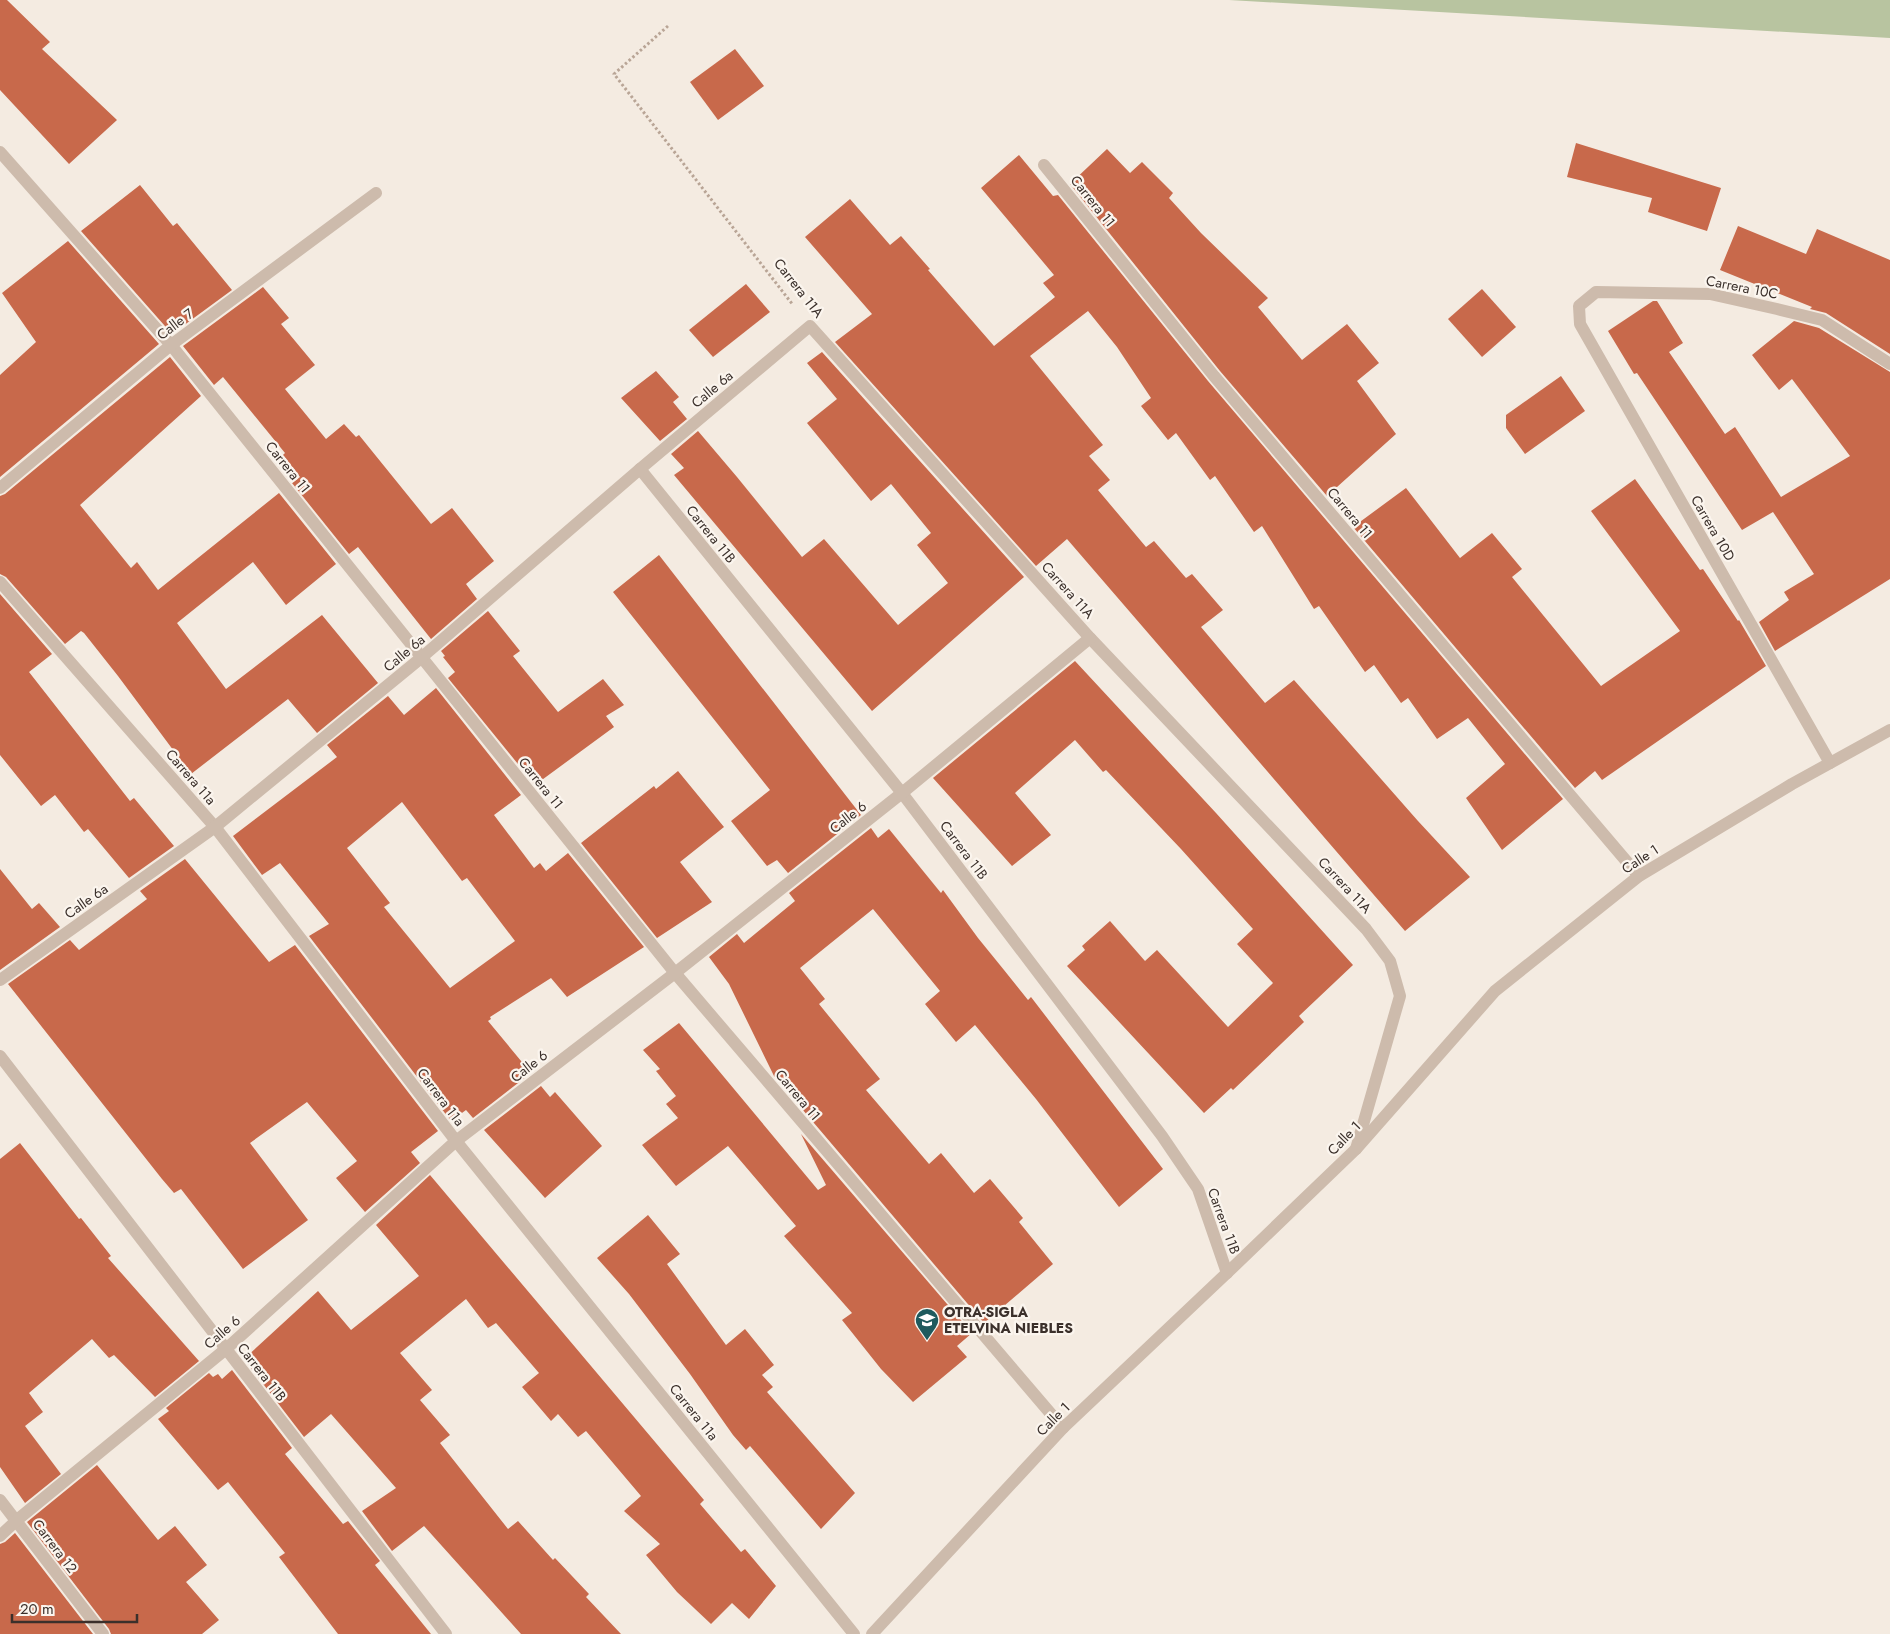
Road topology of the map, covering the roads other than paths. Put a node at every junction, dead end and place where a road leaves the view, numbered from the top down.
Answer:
1 (0, 152) edge
2 (1044, 165) dead end
3 (376, 193) dead end
4 (1579, 306) joint
5 (810, 326) joint
6 (171, 345) junction
7 (1890, 364) edge
8 (640, 469) junction
9 (0, 488) edge
10 (0, 582) edge
11 (1090, 638) junction
12 (421, 658) junction
13 (1890, 730) edge
14 (1830, 763) junction
15 (902, 793) junction
16 (215, 827) junction
17 (1639, 876) junction
18 (675, 973) junction
19 (0, 980) edge
20 (0, 1056) edge
21 (456, 1141) junction
22 (1356, 1149) junction
23 (1227, 1274) junction
24 (226, 1349) junction
25 (1063, 1428) junction
26 (0, 1500) edge
27 (17, 1520) junction
28 (0, 1536) edge
29 (103, 1634) edge
30 (446, 1634) edge
31 (854, 1634) edge
32 (872, 1634) edge

1 - 6 street, Carrera 11
2 - 17 street, Carrera 11
3 - 6 street, Calle 7
4 - 7 street, Carrera 10C
4 - 14 street, Carrera 10D
5 - 8 street, Calle 6a
5 - 11 street, Carrera 11A
6 - 9 street, Calle 7
6 - 12 street, Carrera 11
8 - 12 street, Calle 6a
8 - 15 street, Carrera 11B
10 - 16 street, Carrera 11a
11 - 15 street, Calle 6
11 - 22 street, Carrera 11A
12 - 16 street, Calle 6a
12 - 18 street, Carrera 11
13 - 14 street, Calle 1
14 - 17 street, Calle 1
15 - 18 street, Calle 6
15 - 23 street, Carrera 11B
16 - 19 street, Calle 6a
16 - 21 street, Carrera 11a
17 - 22 street, Calle 1
18 - 21 street, Calle 6
18 - 25 street, Carrera 11
20 - 24 street, Carrera 11B
21 - 24 street, Calle 6
21 - 31 street, Carrera 11a
22 - 23 street, Calle 1
23 - 25 street, Calle 1
24 - 27 street, Calle 6
24 - 30 street, Carrera 11B
25 - 32 street, Calle 1
26 - 27 street, Carrera 12
27 - 28 street, Calle 6
27 - 29 street, Carrera 12

